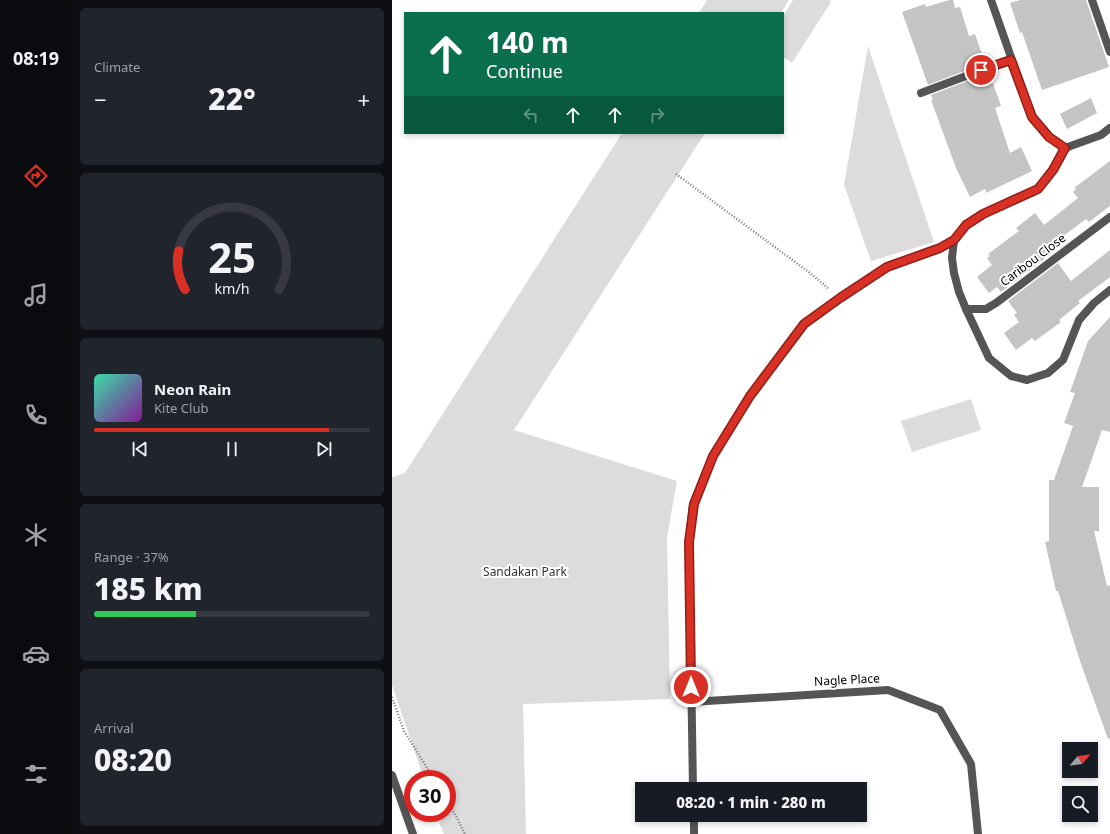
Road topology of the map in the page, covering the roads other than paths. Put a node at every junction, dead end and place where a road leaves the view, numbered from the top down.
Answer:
1 (990, 0) edge
2 (1092, 0) edge
3 (1110, 52) edge
4 (1011, 60) junction
5 (921, 92) dead end
6 (1110, 128) edge
7 (1065, 148) junction
8 (1110, 216) edge
9 (954, 240) junction
10 (1110, 290) edge
11 (966, 309) junction
12 (691, 702) junction
13 (392, 775) edge
14 (693, 782) edge
15 (694, 822) edge
16 (413, 834) edge
17 (694, 834) edge
18 (978, 834) edge

1 - 4 street
2 - 3 street
4 - 5 street
4 - 7 street
6 - 7 street
7 - 9 street
8 - 11 street, Caribou Close
9 - 11 street
9 - 12 street
10 - 11 street
12 - 14 street
12 - 18 street, Nagle Place
13 - 16 street
15 - 17 street

